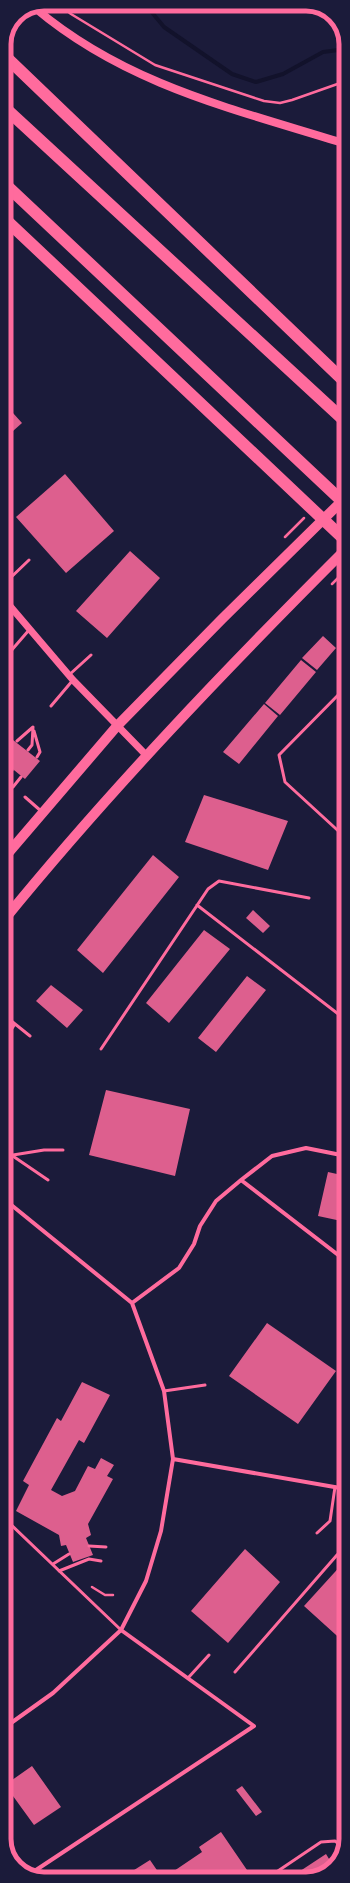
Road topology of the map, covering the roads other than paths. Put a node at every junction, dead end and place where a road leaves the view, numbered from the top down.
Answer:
1 (39, 12) edge
2 (11, 62) edge
3 (11, 113) edge
4 (339, 142) edge
5 (11, 190) edge
6 (11, 225) edge
7 (339, 376) edge
8 (339, 416) edge
9 (339, 498) edge
10 (339, 504) edge
11 (339, 534) edge
12 (339, 557) edge
13 (30, 560) dead end
14 (11, 578) edge
15 (11, 607) edge
16 (30, 629) junction
17 (11, 651) edge
18 (91, 655) dead end
19 (71, 678) junction
20 (339, 694) edge
21 (51, 706) dead end
22 (117, 726) junction
23 (33, 727) junction
24 (17, 741) dead end
25 (28, 750) dead end
26 (147, 756) junction
27 (37, 757) dead end
28 (21, 777) dead end
29 (13, 787) dead end
30 (25, 797) dead end
31 (42, 812) junction
32 (339, 832) edge
33 (13, 848) edge
34 (309, 898) dead end
35 (197, 905) junction
36 (11, 912) edge
37 (339, 1015) edge
38 (11, 1021) edge
39 (15, 1024) junction
40 (11, 1030) edge
41 (30, 1036) dead end
42 (101, 1049) dead end
43 (63, 1150) dead end
44 (11, 1154) edge
45 (14, 1155) junction
46 (339, 1155) edge
47 (48, 1180) dead end
48 (241, 1180) junction
49 (11, 1205) edge
50 (339, 1256) edge
51 (132, 1303) junction
52 (205, 1384) dead end
53 (164, 1391) junction
54 (173, 1459) junction
55 (339, 1481) edge
56 (338, 1487) junction
57 (11, 1525) edge
58 (317, 1533) dead end
59 (89, 1546) dead end
60 (106, 1547) dead end
61 (339, 1553) edge
62 (69, 1554) dead end
63 (101, 1561) dead end
64 (53, 1564) junction
65 (59, 1571) junction
66 (121, 1630) junction
67 (209, 1655) dead end
68 (235, 1672) dead end
69 (188, 1678) junction
70 (11, 1723) edge
71 (338, 1844) edge
72 (35, 1871) edge
73 (276, 1872) edge

1 - 4 main road
2 - 7 highway
3 - 8 highway
5 - 9 highway
6 - 11 highway
10 - 22 main road
12 - 26 main road
13 - 14 lane
15 - 16 street
16 - 17 lane
16 - 19 street
18 - 19 lane
19 - 21 lane
19 - 22 street
20 - 32 lane
22 - 26 street
22 - 31 main road
23 - 24 lane
23 - 25 lane
23 - 27 lane
26 - 36 main road
28 - 29 lane
30 - 31 lane
31 - 33 main road
34 - 35 lane
35 - 37 lane
35 - 42 lane
38 - 39 lane
39 - 40 lane
39 - 41 lane
43 - 45 lane
44 - 45 lane
45 - 47 lane
46 - 48 street
48 - 50 street
48 - 51 street
49 - 51 street
51 - 53 street
52 - 53 lane
53 - 54 street
54 - 56 street
54 - 66 street
55 - 56 lane
56 - 58 lane
57 - 64 lane
59 - 60 lane
61 - 68 lane
62 - 64 lane
63 - 65 lane
64 - 65 lane
65 - 66 lane
66 - 69 street
66 - 70 street
67 - 69 lane
69 - 72 street
71 - 73 lane

